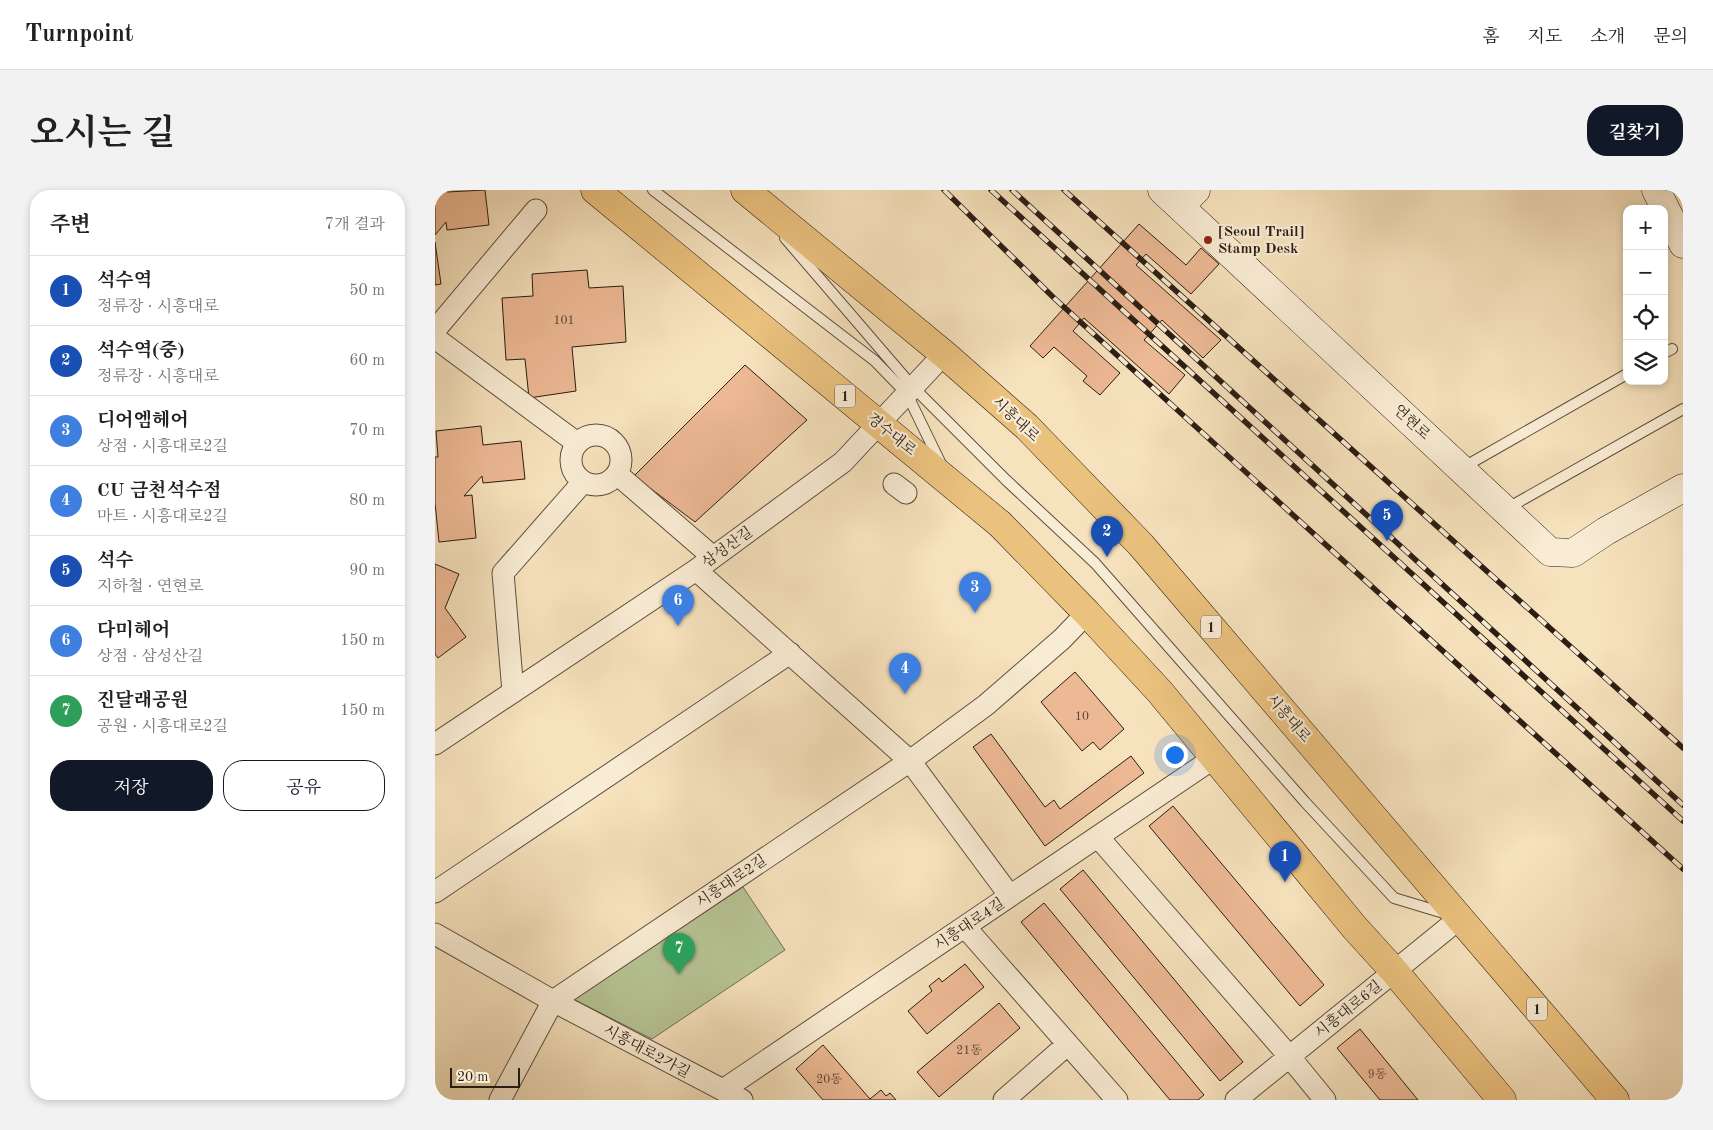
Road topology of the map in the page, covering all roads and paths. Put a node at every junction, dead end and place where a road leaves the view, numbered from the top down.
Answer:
1 (595, 190) edge
2 (653, 190) edge
3 (744, 190) edge
4 (1656, 190) edge
5 (1179, 195) edge
6 (536, 210) dead end
7 (1683, 244) edge
8 (435, 330) edge
9 (435, 338) edge
10 (944, 354) junction
11 (1623, 376) edge
12 (910, 391) junction
13 (1683, 409) edge
14 (879, 423) junction
15 (577, 443) junction
16 (1461, 468) junction
17 (617, 474) junction
18 (583, 482) junction
19 (950, 482) junction
20 (1683, 488) edge
21 (1505, 509) junction
22 (713, 557) junction
23 (696, 570) junction
24 (1087, 613) junction
25 (789, 653) junction
26 (513, 692) junction
27 (435, 744) edge
28 (1214, 758) junction
29 (910, 761) junction
30 (1098, 837) junction
31 (435, 892) edge
32 (1010, 896) junction
33 (1460, 918) junction
34 (965, 927) junction
35 (435, 934) edge
36 (1394, 971) junction
37 (553, 1001) junction
38 (1068, 1044) junction
39 (1289, 1056) junction
40 (723, 1090) junction
41 (500, 1100) edge
42 (742, 1100) edge
43 (1004, 1100) edge
44 (1117, 1100) edge
45 (1236, 1100) edge
46 (1325, 1100) edge
47 (1501, 1100) edge
48 (1615, 1100) edge

1 - 14 main road, 경수대로 / 1
2 - 12 lane
3 - 10 main road, 1
3 - 12 lane
4 - 7 street
5 - 16 street, 연현로
6 - 8 street
9 - 15 street
10 - 12 street, 삼성산길
10 - 33 main road, 시흥대로 / 1
11 - 16 lane
12 - 14 street, 삼성산길
12 - 19 lane
12 - 33 lane
13 - 21 lane
14 - 19 main road, 경수대로 / 1
14 - 22 street, 삼성산길
15 - 17 street
15 - 18 street
16 - 21 street, 연현로
17 - 18 street
17 - 22 street
18 - 26 street
19 - 24 main road, 경수대로 / 1
20 - 21 street, 연현로
22 - 23 street, 삼성산길
23 - 25 street
23 - 26 street, 삼성산길
24 - 28 main road, 1
24 - 29 street, 시흥대로2길
25 - 29 street
25 - 31 street
26 - 27 street, 삼성산길
28 - 30 street, 시흥대로4길
28 - 36 main road, 1
29 - 32 street
29 - 37 street, 시흥대로2길
30 - 32 street, 시흥대로4길
30 - 39 street
32 - 34 street, 시흥대로4길
33 - 36 street, 시흥대로6길
33 - 48 main road, 시흥대로 / 1
34 - 38 street
34 - 40 street, 시흥대로4길
35 - 37 street
36 - 39 street, 시흥대로6길
36 - 47 main road, 1
37 - 40 street, 시흥대로2가길
37 - 41 street, 시흥대로2길
38 - 43 street
38 - 44 street
39 - 45 street, 시흥대로6길
39 - 46 street
40 - 42 street, 시흥대로2가길

